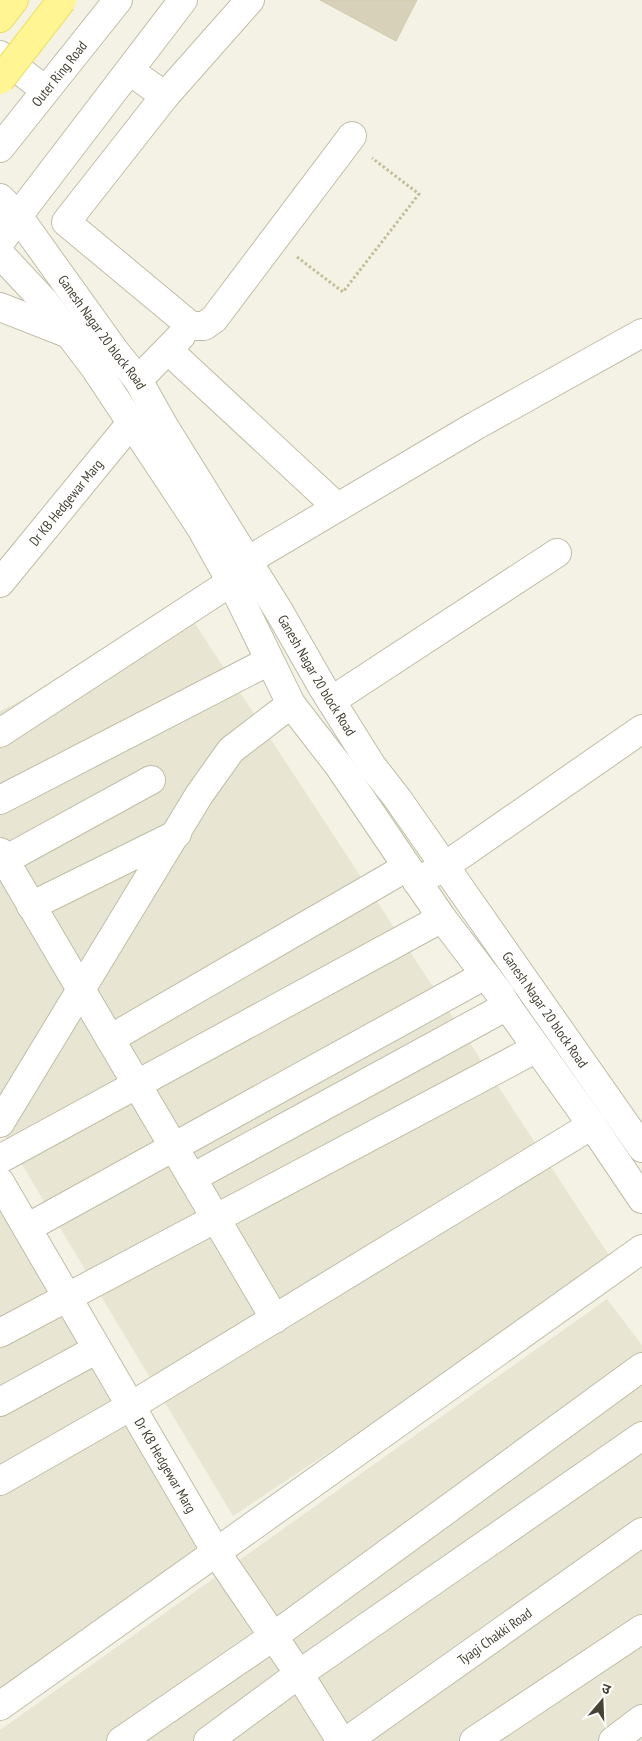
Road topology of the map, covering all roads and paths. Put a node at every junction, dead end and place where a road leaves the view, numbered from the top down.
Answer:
1 (14, 0) edge
2 (62, 0) edge
3 (118, 0) edge
4 (183, 0) edge
5 (250, 0) edge
6 (0, 18) edge
7 (0, 56) edge
8 (130, 71) junction
9 (0, 80) edge
10 (45, 90) junction
11 (165, 96) junction
12 (352, 136) dead end
13 (0, 148) edge
14 (366, 165) dead end
15 (9, 207) edge
16 (0, 244) edge
17 (301, 249) dead end
18 (0, 254) edge
19 (0, 307) edge
20 (191, 326) junction
21 (642, 333) edge
22 (69, 334) junction
23 (168, 350) junction
24 (138, 380) junction
25 (130, 423) junction
26 (337, 507) junction
27 (557, 553) dead end
28 (239, 572) junction
29 (0, 583) edge
30 (269, 662) junction
31 (331, 702) junction
32 (291, 704) junction
33 (642, 729) edge
34 (0, 733) edge
35 (151, 780) dead end
36 (0, 800) edge
37 (177, 834) junction
38 (4, 866) edge
39 (445, 866) junction
40 (412, 874) junction
41 (32, 906) junction
42 (442, 918) junction
43 (485, 975) junction
44 (82, 990) junction
45 (507, 1006) junction
46 (110, 1039) junction
47 (537, 1048) junction
48 (137, 1085) junction
49 (0, 1123) edge
50 (592, 1125) junction
51 (174, 1146) junction
52 (642, 1148) edge
53 (0, 1159) edge
54 (192, 1178) junction
55 (0, 1182) edge
56 (642, 1199) edge
57 (216, 1218) junction
58 (27, 1228) junction
59 (642, 1249) edge
60 (67, 1297) junction
61 (275, 1319) junction
62 (0, 1333) edge
63 (97, 1349) junction
64 (642, 1367) edge
65 (0, 1402) edge
66 (131, 1406) junction
67 (642, 1436) edge
68 (0, 1482) edge
69 (642, 1532) edge
70 (216, 1552) junction
71 (642, 1629) edge
72 (274, 1636) junction
73 (300, 1674) junction
74 (0, 1706) edge
75 (121, 1741) edge
76 (208, 1741) edge
77 (341, 1741) edge
78 (347, 1741) edge
79 (474, 1741) edge

1 - 6 main road
2 - 9 main road, bridge
3 - 10 street, Outer Ring Road
4 - 8 street
5 - 11 street
7 - 10 street
8 - 11 street
8 - 15 street
10 - 13 street, Outer Ring Road
11 - 20 street
12 - 20 street
14 - 17 path
15 - 16 street
15 - 24 street, Ganesh Nagar 20 block Road
18 - 22 street, Ganesh Nagar 20 block Road
19 - 22 street
20 - 23 street
21 - 26 street
22 - 25 street, Ganesh Nagar 20 block Road
23 - 24 street
23 - 26 street
24 - 28 street, Ganesh Nagar 20 block Road
25 - 28 street, Ganesh Nagar 20 block Road
25 - 29 street, Dr KB Hedgewar Marg
26 - 28 street
27 - 31 street
28 - 30 street, Ganesh Nagar 20 block Road
28 - 31 street, Ganesh Nagar 20 block Road
28 - 34 street
30 - 32 street, Ganesh Nagar 20 block Road
30 - 36 street
31 - 39 street, Ganesh Nagar 20 block Road
32 - 37 street
32 - 40 street, Ganesh Nagar 20 block Road
33 - 39 street
35 - 38 street
37 - 41 street
37 - 44 street
38 - 41 street
39 - 40 street
39 - 52 street, Ganesh Nagar 20 block Road
40 - 42 street, Ganesh Nagar 20 block Road
40 - 46 street
41 - 44 street
42 - 43 street, Ganesh Nagar 20 block Road
42 - 48 street
43 - 45 street, Ganesh Nagar 20 block Road
43 - 51 street
44 - 46 street
44 - 49 street
45 - 47 street, Ganesh Nagar 20 block Road
45 - 54 street
46 - 48 street
47 - 50 street, Ganesh Nagar 20 block Road
47 - 57 street
48 - 51 street
48 - 53 street
50 - 56 street, Ganesh Nagar 20 block Road
50 - 61 street
51 - 54 street
51 - 58 street
54 - 57 street
55 - 58 street, Dr KB Hedgewar Marg
57 - 60 street
57 - 61 street
58 - 60 street, Dr KB Hedgewar Marg
59 - 70 street
60 - 62 street
60 - 63 street, Dr KB Hedgewar Marg
61 - 66 street
63 - 65 street
63 - 66 street, Dr KB Hedgewar Marg
64 - 72 street
66 - 68 street
66 - 70 street, Dr KB Hedgewar Marg
67 - 73 street
69 - 78 street, Tyagi Chakki Road
70 - 72 street, Dr KB Hedgewar Marg
70 - 74 street
71 - 79 street
72 - 73 street, Dr KB Hedgewar Marg
72 - 75 street
73 - 76 street
73 - 77 street, Dr KB Hedgewar Marg

